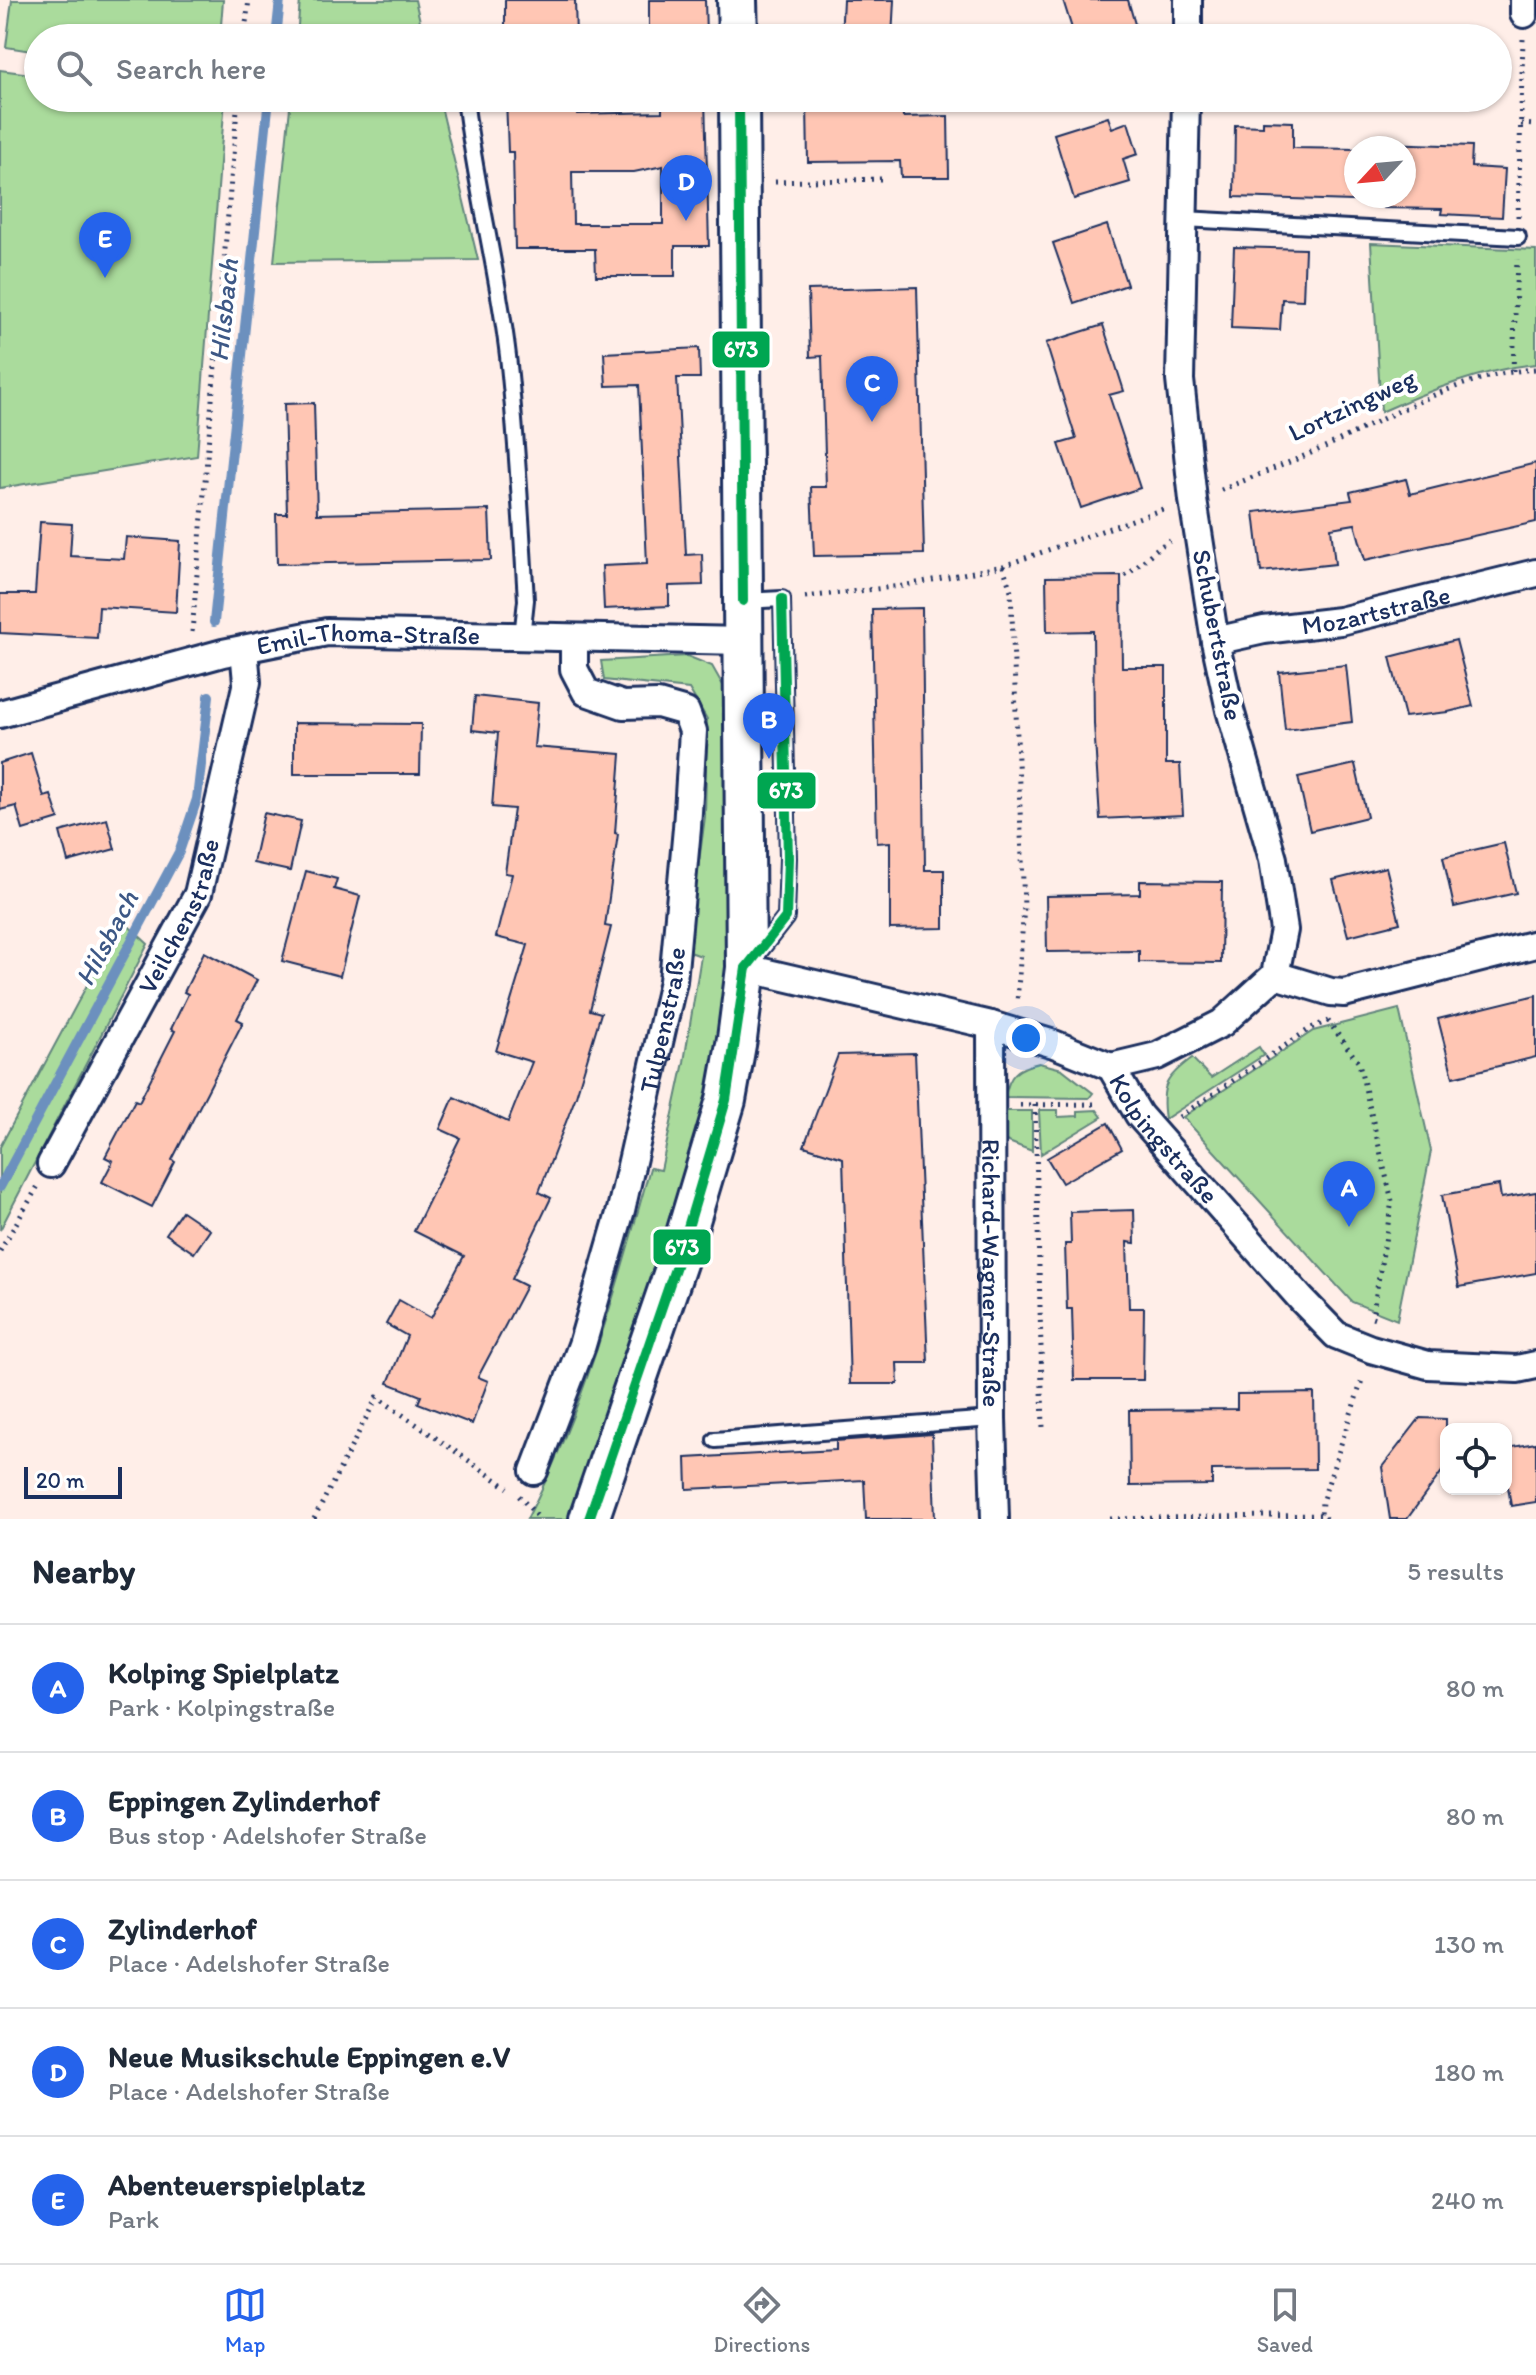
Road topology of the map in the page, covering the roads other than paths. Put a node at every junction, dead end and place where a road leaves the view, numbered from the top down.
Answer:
1 (737, 0) edge
2 (1188, 0) edge
3 (738, 24) edge
4 (1188, 24) edge
5 (467, 112) edge
6 (739, 112) edge
7 (1186, 112) edge
8 (1184, 219) junction
9 (1518, 237) road end
10 (1536, 573) edge
11 (743, 601) junction
12 (522, 637) junction
13 (574, 639) junction
14 (744, 641) junction
15 (1215, 641) junction
16 (244, 649) junction
17 (0, 714) edge
18 (1536, 944) edge
19 (746, 968) junction
20 (1275, 975) junction
21 (1002, 1028) junction
22 (1111, 1067) junction
23 (51, 1164) road end
24 (1536, 1365) edge
25 (992, 1419) junction
26 (715, 1440) dead end
27 (534, 1471) dead end
28 (589, 1519) edge
29 (995, 1519) edge

1 - 3 street
2 - 4 street
5 - 12 lane
6 - 11 street
7 - 8 street, Schubertstraße
8 - 9 lane
8 - 15 street, Schubertstraße
10 - 15 street, Mozartstraße
11 - 14 street
11 - 19 lane
12 - 13 street, Emil-Thoma-Straße
12 - 16 street, Emil-Thoma-Straße
13 - 14 street, Emil-Thoma-Straße
13 - 27 street, Tulpenstraße
14 - 19 street
15 - 20 street, Schubertstraße
16 - 17 street, Emil-Thoma-Straße
16 - 23 street, Veilchenstraße
18 - 20 street
19 - 21 street, Kolpingstraße
19 - 28 street
20 - 22 street
21 - 22 street, Kolpingstraße
21 - 25 street, Richard-Wagner-Straße
22 - 24 street, Kolpingstraße
25 - 26 lane
25 - 29 street, Richard-Wagner-Straße

